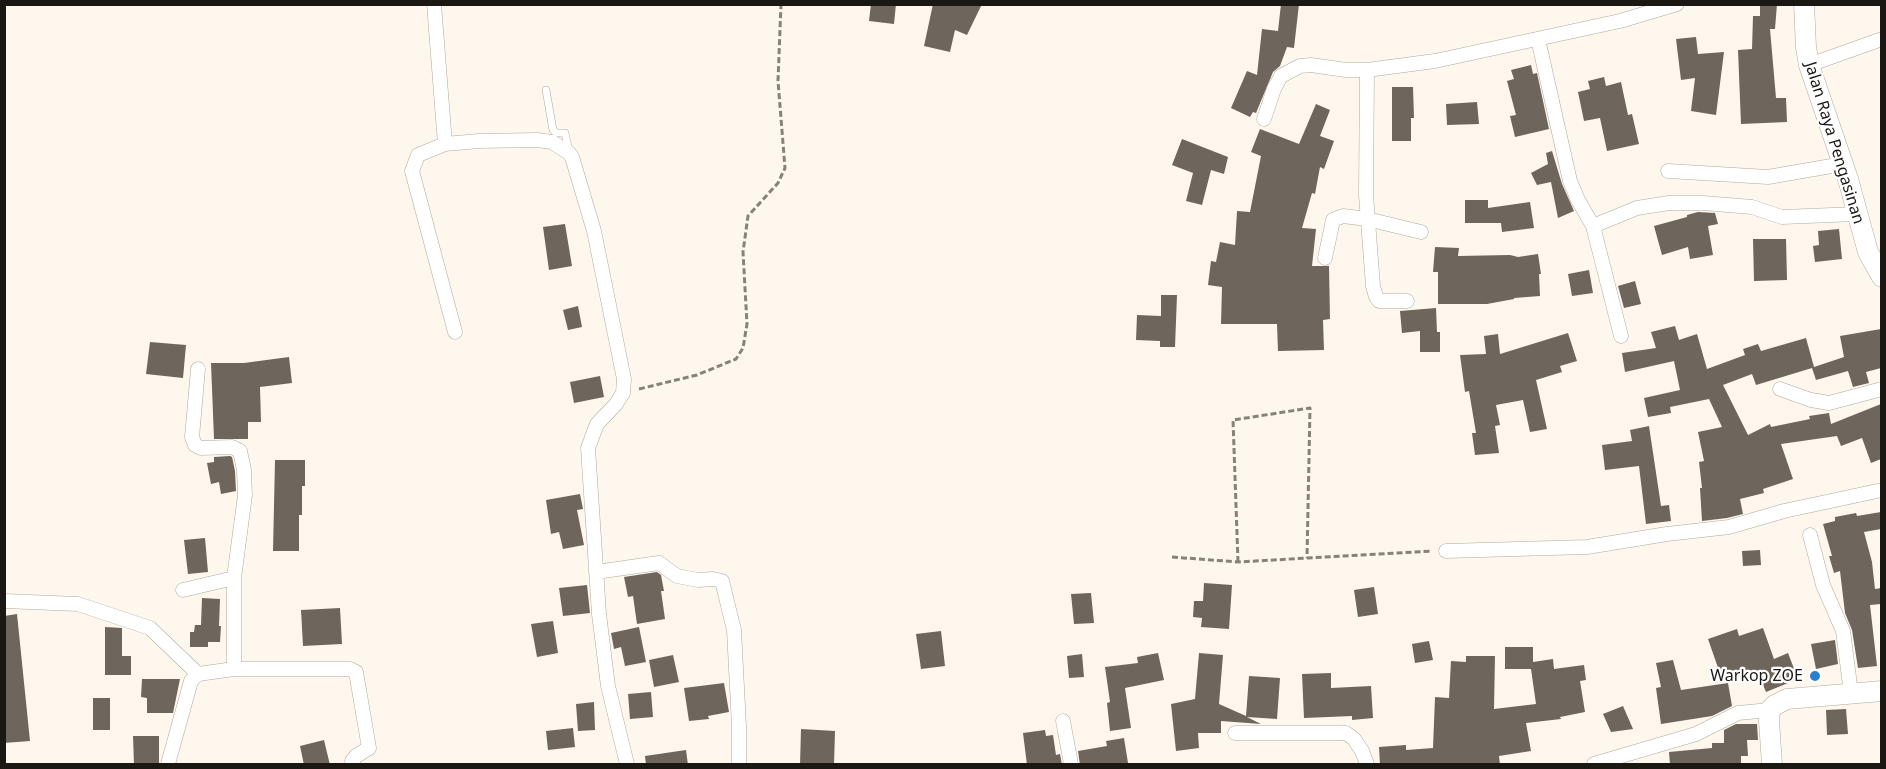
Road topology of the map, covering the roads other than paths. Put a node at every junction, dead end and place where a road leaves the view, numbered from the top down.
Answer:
1 (434, 4) edge
2 (1677, 4) edge
3 (1804, 4) edge
4 (1538, 39) junction
5 (1881, 39) edge
6 (1809, 65) junction
7 (1367, 70) junction
8 (546, 90) dead end
9 (1264, 119) dead end
10 (445, 144) junction
11 (569, 153) junction
12 (1843, 164) junction
13 (1668, 171) dead end
14 (1857, 214) junction
15 (1367, 219) junction
16 (1593, 226) junction
17 (1420, 232) dead end
18 (1325, 258) dead end
19 (1881, 278) edge
20 (1407, 301) dead end
21 (455, 332) dead end
22 (1621, 336) dead end
23 (198, 369) dead end
24 (1780, 389) dead end
25 (1881, 389) edge
26 (1881, 490) edge
27 (1810, 535) dead end
28 (1446, 551) road end
29 (596, 573) junction
30 (234, 578) junction
31 (183, 590) dead end
32 (4, 601) edge
33 (234, 669) junction
34 (198, 674) junction
35 (1881, 691) edge
36 (1851, 693) junction
37 (1770, 710) junction
38 (1063, 722) dead end
39 (1235, 733) dead end
40 (168, 765) edge
41 (353, 765) edge
42 (627, 765) edge
43 (739, 765) edge
44 (1071, 765) edge
45 (1367, 765) edge
46 (1594, 765) edge
47 (1772, 765) edge

1 - 10 street
2 - 4 street
3 - 6 main road, Jalan Raya Pengasinan
4 - 7 street
4 - 16 street
5 - 6 street
6 - 12 main road, Jalan Raya Pengasinan
7 - 9 street
7 - 15 street
8 - 11 lane
10 - 11 street
10 - 21 street
11 - 29 street
12 - 13 street
12 - 14 main road, Jalan Raya Pengasinan
14 - 16 street
14 - 19 main road, Jalan Raya Pengasinan
15 - 17 street
15 - 18 street
15 - 20 street
16 - 22 street
23 - 30 street
24 - 25 street
26 - 28 street
27 - 36 street
29 - 42 street
29 - 43 street
30 - 31 street
30 - 33 street
32 - 34 street
33 - 34 street
33 - 41 street
34 - 40 street
35 - 36 main road
36 - 37 main road
37 - 46 street
37 - 47 main road
38 - 44 street
39 - 45 street

